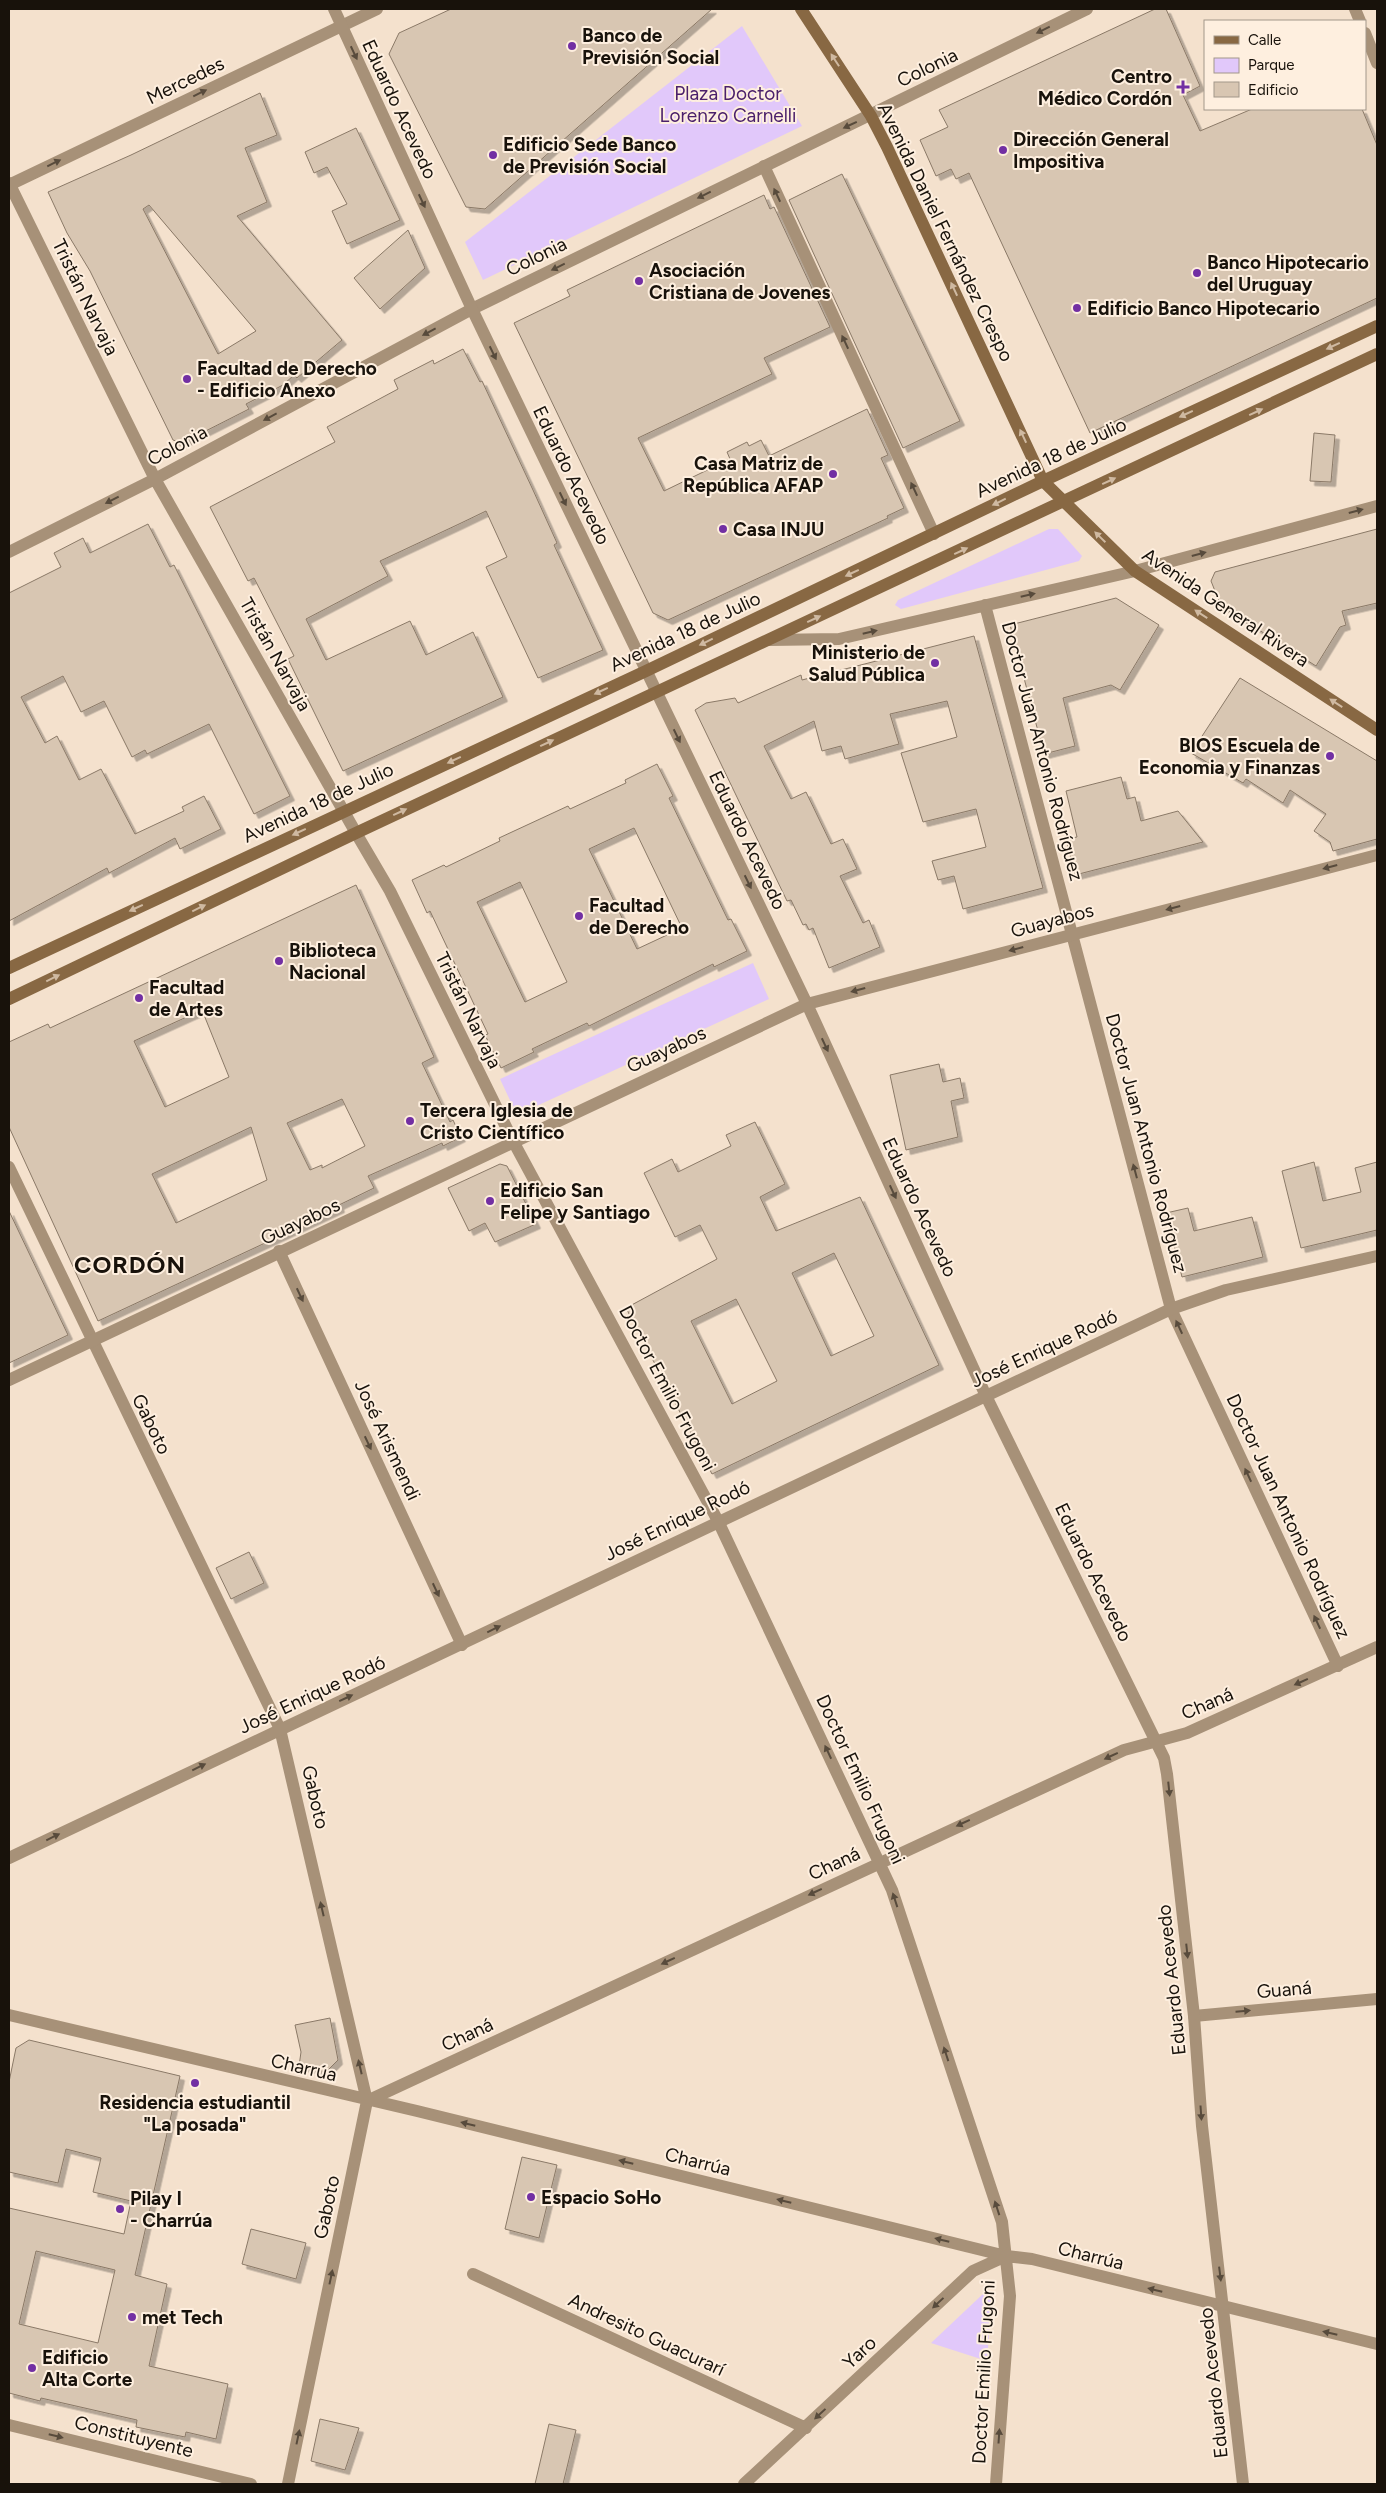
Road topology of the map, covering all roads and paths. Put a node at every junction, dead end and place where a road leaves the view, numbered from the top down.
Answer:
1 (334, 9) edge
2 (377, 9) edge
3 (801, 9) edge
4 (1087, 9) edge
5 (341, 25) junction
6 (1366, 36) edge
7 (1377, 64) edge
8 (871, 116) junction
9 (764, 166) junction
10 (9, 184) edge
11 (472, 309) junction
12 (1377, 326) edge
13 (1377, 354) edge
14 (155, 479) junction
15 (1043, 481) junction
16 (1064, 502) junction
17 (1377, 506) edge
18 (934, 534) junction
19 (9, 552) edge
20 (1135, 571) junction
21 (985, 605) junction
22 (769, 640) junction
23 (646, 671) junction
24 (656, 692) junction
25 (1377, 730) edge
26 (343, 811) junction
27 (356, 833) junction
28 (1377, 855) edge
29 (1073, 934) junction
30 (9, 968) edge
31 (9, 999) edge
32 (807, 1004) junction
33 (513, 1141) junction
34 (9, 1167) edge
35 (279, 1251) junction
36 (1377, 1256) edge
37 (1171, 1309) junction
38 (91, 1341) junction
39 (9, 1380) edge
40 (986, 1396) junction
41 (718, 1521) junction
42 (462, 1645) junction
43 (1377, 1647) edge
44 (1338, 1666) junction
45 (280, 1729) junction
46 (1157, 1742) junction
47 (9, 1858) edge
48 (880, 1862) junction
49 (1377, 1999) edge
50 (9, 2015) edge
51 (1194, 2016) junction
52 (368, 2101) junction
53 (1006, 2256) junction
54 (473, 2274) dead end
55 (1224, 2308) junction
56 (1377, 2344) edge
57 (9, 2425) edge
58 (806, 2428) junction
59 (251, 2484) edge
60 (288, 2484) edge
61 (744, 2484) edge
62 (996, 2484) edge
63 (1243, 2484) edge

1 - 5 street, Eduardo Acevedo
2 - 5 street, Mercedes
8 -> 3 main road, Avenida Daniel Fernández Crespo
4 -> 8 street, Colonia
10 -> 5 street, Mercedes
5 -> 11 street, Eduardo Acevedo
6 - 7 street
8 -> 9 street, Colonia
15 -> 8 main road, Avenida Daniel Fernández Crespo
9 -> 11 street, Colonia
18 -> 9 street
10 - 14 street, Tristán Narvaja
11 -> 14 street, Colonia
11 -> 23 street, Eduardo Acevedo
12 -> 15 main road, Avenida 18 de Julio
16 -> 13 main road
14 -> 19 street, Colonia
14 - 26 street, Tristán Narvaja
15 - 16 main road, Avenida General Rivera
15 -> 18 main road, Avenida 18 de Julio
20 -> 16 main road, Avenida General Rivera
22 -> 16 main road
20 -> 17 street
18 -> 23 main road, Avenida 18 de Julio
21 -> 20 street
25 -> 20 main road, Avenida General Rivera
22 -> 21 street
21 - 29 street, Doctor Juan Antonio Rodríguez
22 - 24 main road
23 - 24 street, Eduardo Acevedo
23 -> 26 main road, Avenida 18 de Julio
27 -> 24 main road
24 -> 32 street, Eduardo Acevedo
26 - 27 street, Tristán Narvaja
26 -> 30 main road, Avenida 18 de Julio
31 -> 27 main road
27 - 33 street, Tristán Narvaja
28 -> 29 street, Guayabos
29 -> 32 street, Guayabos
37 -> 29 street, Doctor Juan Antonio Rodríguez
32 - 33 street, Guayabos
32 -> 40 street, Eduardo Acevedo
33 - 35 street, Guayabos
33 - 41 street, Doctor Emilio Frugoni
34 - 38 street, Gaboto
35 - 38 street, Guayabos
35 -> 42 street, José Arismendi
36 - 37 street, José Enrique Rodó
37 - 40 street, José Enrique Rodó
44 -> 37 street, Doctor Juan Antonio Rodríguez
38 - 39 street, Guayabos
38 - 45 street, Gaboto
40 - 41 street, José Enrique Rodó
40 - 46 street, Eduardo Acevedo
42 -> 41 street, José Enrique Rodó
48 -> 41 street, Doctor Emilio Frugoni
45 -> 42 street, José Enrique Rodó
43 - 44 street, Chaná
44 -> 46 street, Chaná
47 -> 45 street, José Enrique Rodó
52 -> 45 street, Gaboto
46 -> 48 street, Chaná
46 -> 51 street, Eduardo Acevedo
48 -> 52 street, Chaná
53 -> 48 street, Doctor Emilio Frugoni
51 -> 49 street, Guaná
50 - 52 street, Charrúa
51 -> 55 street, Eduardo Acevedo
53 -> 52 street, Charrúa
60 -> 52 street, Gaboto
55 -> 53 street, Charrúa
53 -> 58 street, Yaro
62 -> 53 street, Doctor Emilio Frugoni
54 - 58 street, Andresito Guacurarí
56 -> 55 street, Charrúa
55 - 63 street, Eduardo Acevedo
57 -> 59 street, Constituyente
58 - 61 street, Yaro

